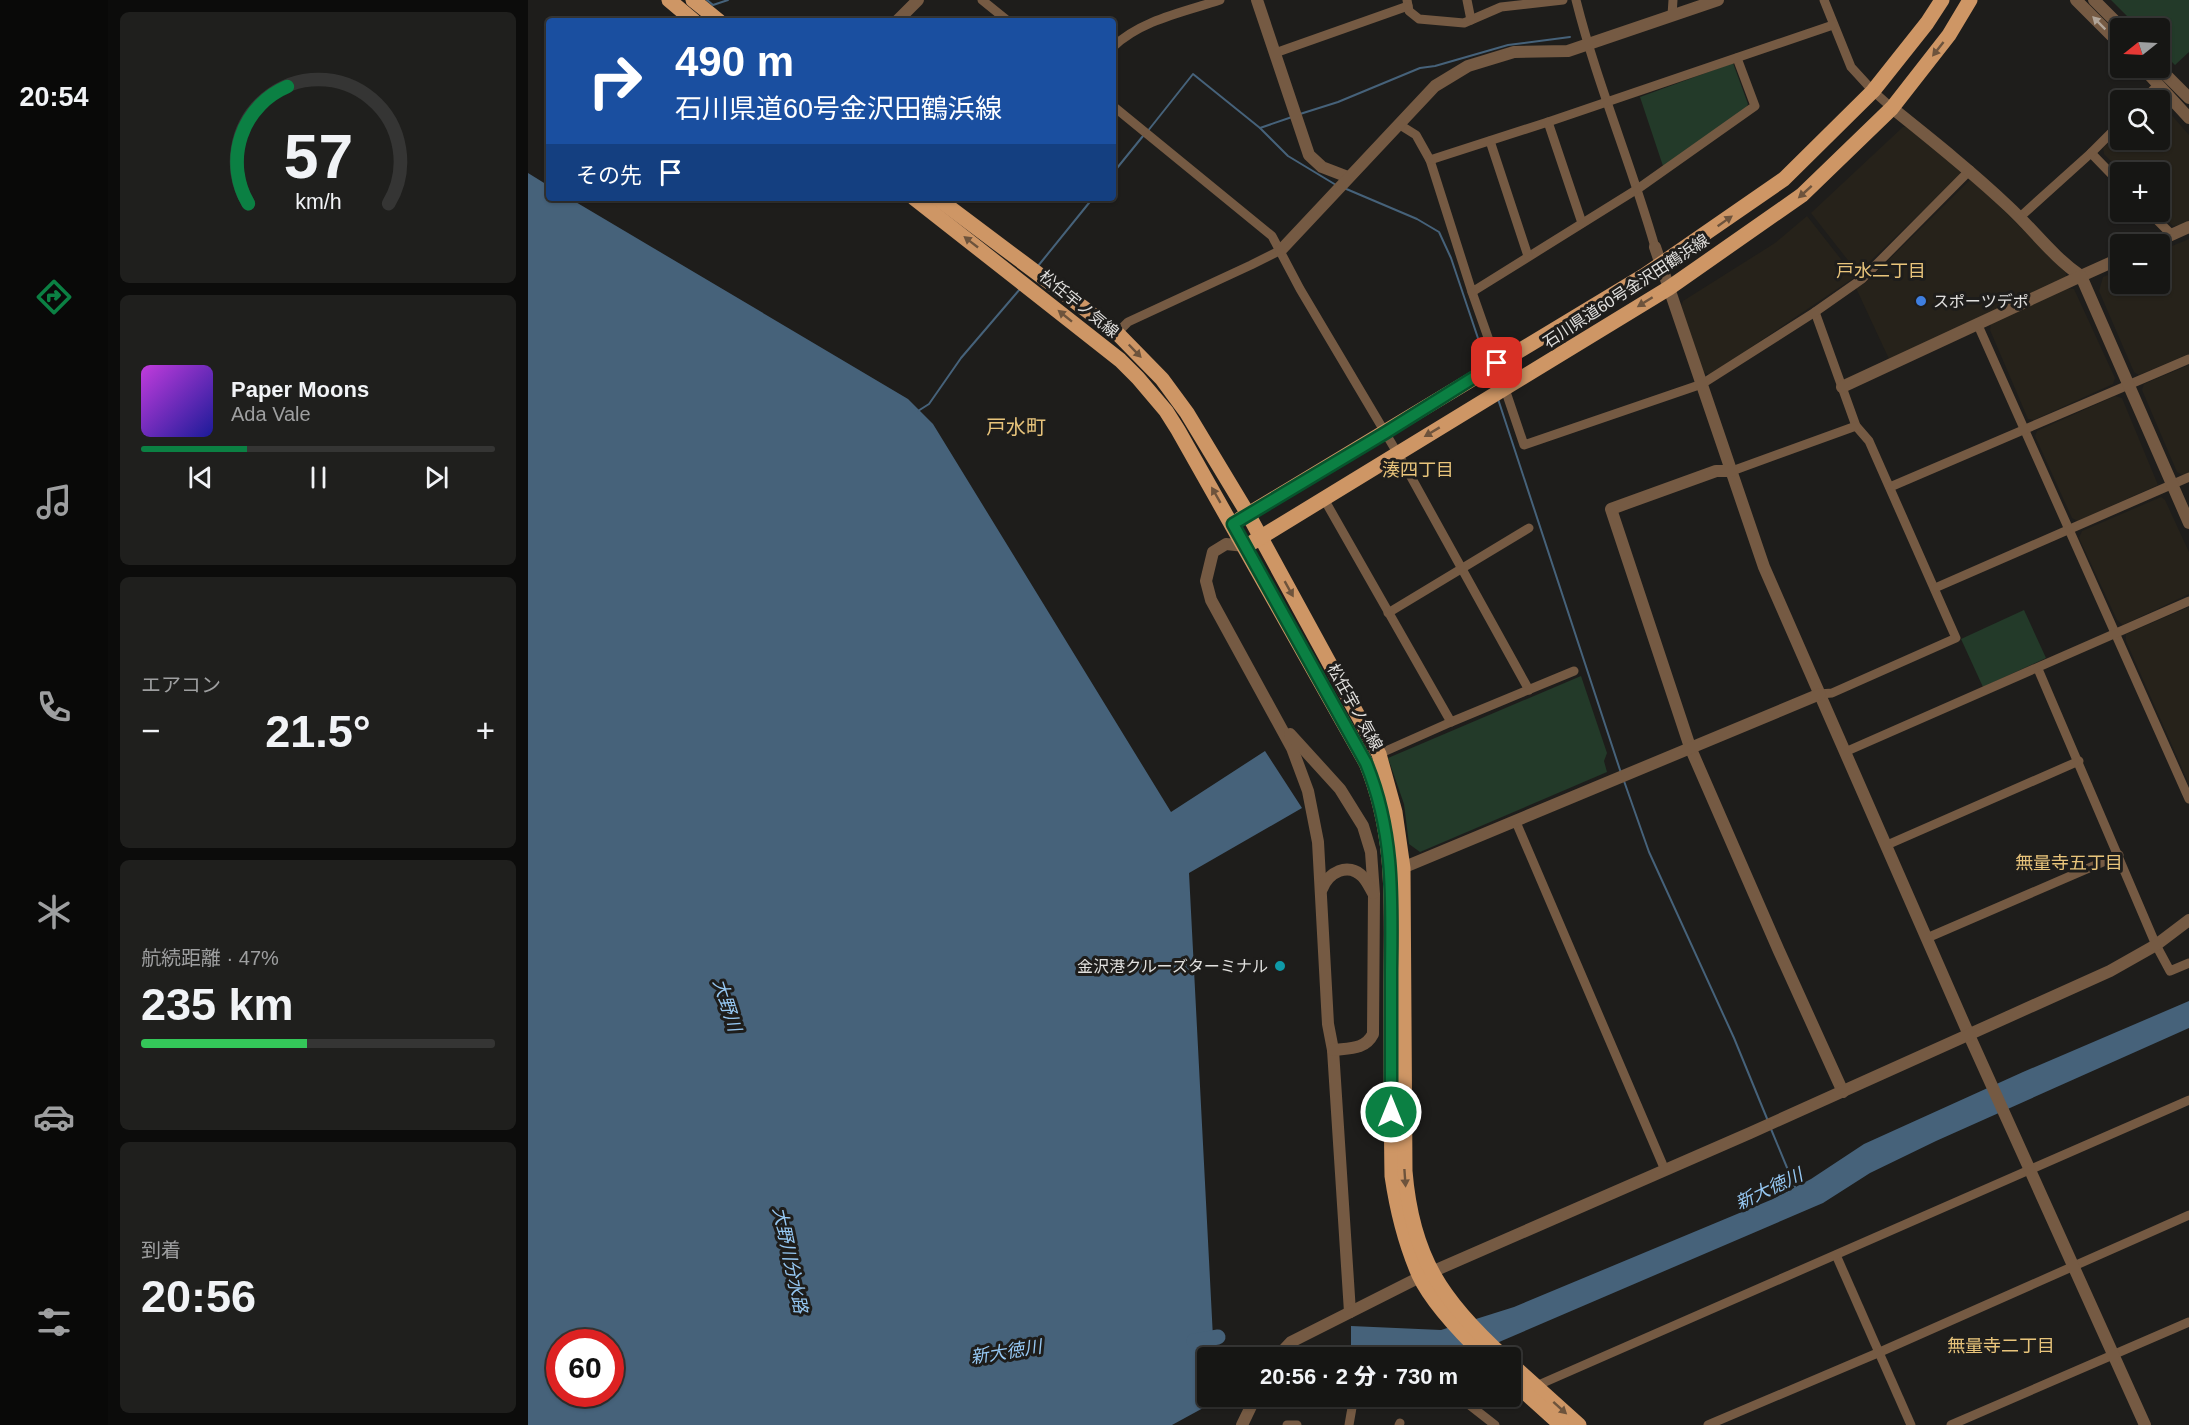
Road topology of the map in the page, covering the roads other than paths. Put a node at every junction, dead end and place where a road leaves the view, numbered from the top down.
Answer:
1 (669, 0) edge
2 (693, 0) edge
3 (918, 0) edge
4 (982, 0) edge
5 (1220, 0) edge
6 (1257, 0) edge
7 (1467, 0) edge
8 (1563, 0) edge
9 (1576, 0) edge
10 (1672, 0) edge
11 (1718, 0) edge
12 (1824, 0) edge
13 (1942, 0) edge
14 (1970, 0) edge
15 (2076, 0) edge
16 (2094, 0) edge
17 (1407, 3) edge
18 (1672, 15) junction
19 (690, 18) edge
20 (715, 18) edge
21 (900, 18) edge
22 (1004, 18) edge
23 (2112, 18) edge
24 (1471, 20) junction
25 (1833, 25) junction
26 (2110, 34) edge
27 (1116, 44) edge
28 (1587, 44) junction
29 (1275, 53) junction
30 (1737, 58) junction
31 (2153, 78) edge
32 (2169, 78) edge
33 (2159, 84) junction
34 (2153, 90) edge
35 (1872, 91) junction
36 (2189, 98) edge
37 (1609, 102) junction
38 (1892, 108) junction
39 (1116, 109) edge
40 (2189, 118) edge
41 (1548, 122) junction
42 (1400, 125) junction
43 (2110, 134) edge
44 (1490, 141) junction
45 (2091, 153) junction
46 (1430, 160) junction
47 (1970, 170) junction
48 (2110, 173) edge
49 (1348, 177) junction
50 (1639, 188) junction
51 (918, 201) edge
52 (940, 201) edge
53 (2020, 217) junction
54 (2159, 222) edge
55 (1582, 223) junction
56 (2189, 227) edge
57 (2172, 235) joint
58 (1655, 247) joint
59 (1281, 250) junction
60 (1528, 256) junction
61 (2110, 263) edge
62 (1661, 265) junction
63 (2081, 276) junction
64 (1028, 277) junction
65 (1669, 288) junction
66 (1472, 292) junction
67 (1815, 312) junction
68 (1977, 324) junction
69 (1117, 333) junction
70 (2189, 359) edge
71 (1497, 363) junction
72 (1702, 384) junction
73 (2127, 385) junction
74 (1842, 387) junction
75 (1505, 389) junction
76 (1856, 426) junction
77 (2024, 429) junction
78 (1385, 433) junction
79 (1397, 453) junction
80 (1732, 471) junction
81 (2189, 477) edge
82 (2171, 484) junction
83 (1890, 487) junction
84 (1324, 500) junction
85 (1248, 514) junction
86 (2189, 523) edge
87 (1233, 524) junction
88 (1529, 528) dead end
89 (2070, 529) junction
90 (1261, 538) junction
91 (1226, 544) junction
92 (1245, 546) junction
93 (1462, 569) junction
94 (1935, 588) junction
95 (2189, 601) edge
96 (1388, 613) junction
97 (2116, 633) junction
98 (2038, 669) junction
99 (1574, 671) dead end
100 (1529, 690) junction
101 (1820, 694) junction
102 (1277, 720) junction
103 (1451, 722) junction
104 (1690, 747) junction
105 (1845, 752) junction
106 (1379, 754) junction
107 (2079, 761) junction
108 (2189, 799) edge
109 (1516, 822) junction
110 (1887, 845) junction
111 (2119, 855) junction
112 (1397, 870) junction
113 (1321, 892) junction
114 (1374, 894) junction
115 (2189, 920) edge
116 (1927, 938) junction
117 (2156, 945) junction
118 (2189, 963) edge
119 (1969, 1035) junction
120 (1333, 1050) junction
121 (1843, 1092) junction
122 (2189, 1100) edge
123 (2030, 1169) junction
124 (1665, 1170) junction
125 (2189, 1215) edge
126 (1836, 1255) junction
127 (2073, 1265) junction
128 (1425, 1274) junction
129 (1350, 1312) junction
130 (2189, 1322) edge
131 (1286, 1347) edge
132 (1489, 1347) edge
133 (1880, 1352) junction
134 (2113, 1354) junction
135 (1521, 1374) edge
136 (1536, 1386) junction
137 (1521, 1389) edge
138 (1251, 1407) edge
139 (1352, 1407) edge
140 (1472, 1407) edge
141 (1244, 1424) edge
142 (1287, 1425) edge
143 (1297, 1425) edge
144 (1349, 1425) edge
145 (1495, 1425) edge
146 (1561, 1425) edge
147 (1579, 1425) edge
148 (1708, 1425) edge
149 (1911, 1425) edge
150 (1951, 1425) edge
151 (2145, 1425) edge

1 - 19 main road
2 - 20 main road
3 - 21 street
4 - 22 street
5 - 27 street
6 - 29 street
7 - 24 street
8 - 24 street
9 - 28 street
10 - 18 street
11 - 18 street
12 - 25 street
13 - 35 main road, 石川県道60号金沢田鶴浜線
14 -> 38 main road, 石川県道60号金沢田鶴浜線
26 -> 15 street
16 - 23 street
17 - 24 street
17 - 29 street
18 - 28 street
25 - 30 street
25 - 35 street
28 - 37 street
28 - 42 street
29 - 49 street
30 - 37 street
30 - 50 street
31 - 33 street
32 - 36 street
33 - 34 street
33 - 40 street
35 - 38 street
62 -> 35 main road, 石川県道60号金沢田鶴浜線
37 - 41 street
37 - 50 street
38 - 47 street
38 -> 65 main road, 石川県道60号金沢田鶴浜線
39 - 59 street
41 - 44 street
41 - 55 street
42 - 46 street
42 - 49 street
43 - 45 street
44 - 46 street
44 - 60 street
45 - 48 street
45 - 53 street
46 - 66 street
47 - 53 street
47 - 67 street
49 - 59 street
50 - 55 street
50 - 58 street
64 -> 51 main road, 松任宇ノ気線
52 - 64 main road, 松任宇ノ気線
53 - 63 street
54 - 57 street
55 - 60 street
56 - 57 street
58 - 62 street
59 - 69 street
59 - 78 street
60 - 66 street
61 - 63 street
62 - 65 street
62 - 71 main road, 石川県道60号金沢田鶴浜線
63 - 68 street
63 - 73 street
64 - 69 main road, 松任宇ノ気線
87 -> 64 main road, 松任宇ノ気線
65 - 72 street
65 -> 75 main road, 石川県道60号金沢田鶴浜線
66 - 71 street
67 - 72 street
67 - 74 street
68 - 74 street
68 - 77 street
69 -> 85 main road, 松任宇ノ気線
70 - 73 street
71 - 78 main road, 石川県道60号金沢田鶴浜線
72 - 75 street
72 - 80 street
73 - 77 street
73 - 82 street
74 - 76 street
75 -> 79 main road, 石川県道60号金沢田鶴浜線
76 - 80 street
76 - 83 street
77 - 83 street
77 - 89 street
78 - 79 street
78 - 85 main road, 石川県道60号金沢田鶴浜線
79 - 84 main road, 石川県道60号金沢田鶴浜線
79 - 93 street
80 - 101 street
80 - 104 street
81 - 82 street
82 - 86 street
82 - 89 street
83 - 94 street
84 - 90 main road, 石川県道60号金沢田鶴浜線
84 - 96 street
85 - 87 main road, 石川県道60号金沢田鶴浜線
85 - 90 main road, 松任宇ノ気線
87 - 91 street
87 - 92 main road, 松任宇ノ気線
88 - 93 street
89 - 94 street
89 - 97 street
90 - 92 main road, 石川県道60号金沢田鶴浜線
90 -> 106 main road, 松任宇ノ気線
91 - 92 street
91 - 102 street
92 - 112 main road, 松任宇ノ気線
93 - 96 street
93 - 100 street
94 - 101 street
95 - 97 street
96 - 103 street
97 - 98 street
97 - 108 street
98 - 105 street
98 - 107 street
99 - 100 street
100 - 103 street
101 - 104 street
101 - 105 street
102 - 113 street
102 - 114 street
103 - 106 street
104 - 109 street
104 - 121 street
105 - 110 street
106 - 112 main road, 松任宇ノ気線
107 - 110 street
107 - 111 street
109 - 112 street
109 - 124 street
110 - 116 street
111 - 116 street
111 - 117 street
112 - 128 main road, 松任宇ノ気線
113 - 114 street
113 - 120 street
114 - 120 street
115 - 117 street
116 - 119 street
117 - 118 street
117 - 119 street
119 - 121 street
119 - 123 street
120 - 129 street
121 - 124 street
122 - 123 street
123 - 126 street
123 - 127 street
124 - 128 street
125 - 127 street
126 - 133 street
126 - 136 street
127 - 133 street
127 - 134 street
128 - 129 street
128 - 132 main road, 松任宇ノ気線
129 - 131 street
130 - 134 street
133 - 148 street
133 - 149 street
134 - 150 street
134 - 151 street
135 - 136 main road, 松任宇ノ気線
136 -> 147 main road, 松任宇ノ気線
137 - 146 main road
138 - 141 street
139 - 144 street
140 - 145 street
142 - 143 street

